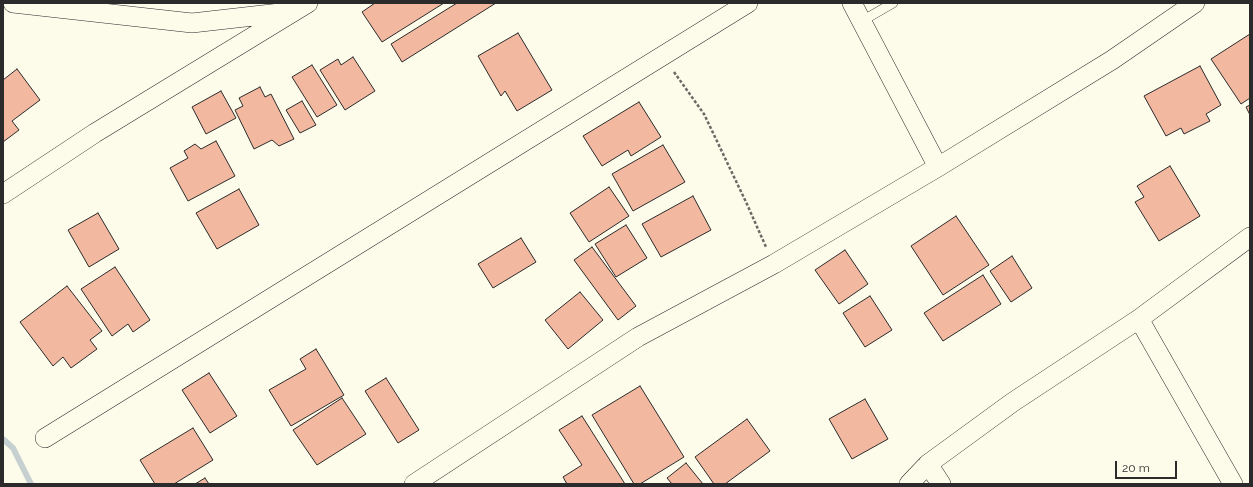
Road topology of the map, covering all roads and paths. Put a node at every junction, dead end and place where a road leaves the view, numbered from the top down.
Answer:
1 (748, 3) edge
2 (852, 3) edge
3 (893, 3) edge
4 (1195, 3) edge
5 (21, 4) edge
6 (298, 6) edge
7 (862, 21) junction
8 (663, 57) junction
9 (938, 167) junction
10 (3, 194) edge
11 (1250, 236) edge
12 (774, 264) junction
13 (1139, 319) junction
14 (45, 438) dead end
15 (928, 464) junction
16 (414, 484) edge
17 (909, 484) edge
18 (941, 484) edge
19 (1233, 484) edge

1 - 8 street
2 - 7 street
3 - 7 lane
4 - 9 street
5 - 6 street
6 - 10 street
7 - 9 street
8 - 12 path
8 - 14 street
9 - 12 street
11 - 13 street
12 - 16 street
13 - 15 street
13 - 19 street
15 - 17 street
15 - 18 street

